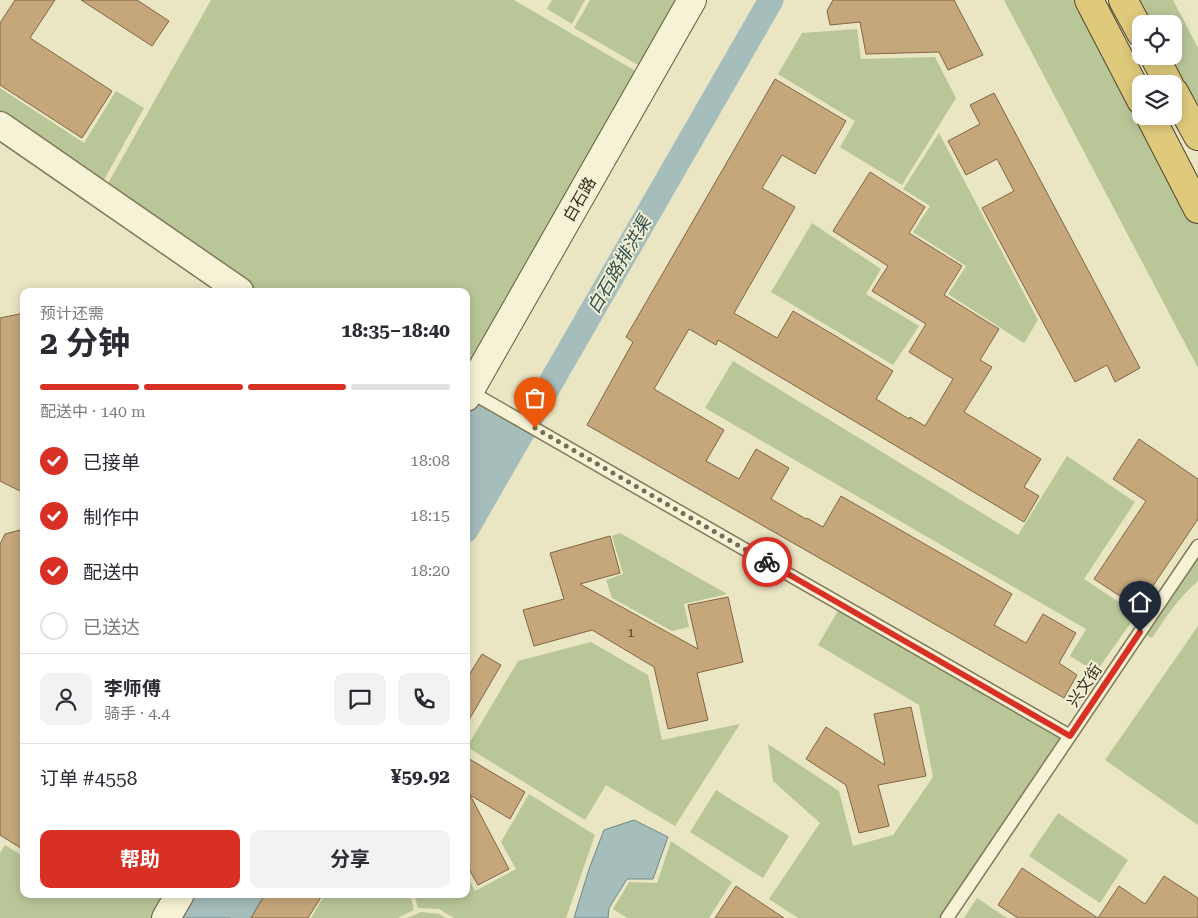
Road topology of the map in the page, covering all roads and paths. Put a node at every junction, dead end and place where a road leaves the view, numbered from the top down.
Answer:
1 (692, 0) edge
2 (1089, 0) edge
3 (1124, 0) edge
4 (1132, 15) edge
5 (1132, 83) edge
6 (1182, 107) edge
7 (0, 125) edge
8 (1155, 125) edge
9 (1198, 136) edge
10 (1198, 209) edge
11 (236, 288) edge
12 (473, 396) edge
13 (1198, 546) edge
14 (1070, 736) junction
15 (178, 898) edge
16 (166, 918) edge
17 (947, 918) edge

1 - 12 main road, 白石路
2 - 5 highway
3 - 4 highway
6 - 9 highway
7 - 11 street
8 - 10 highway
12 - 14 lane
13 - 14 lane, 兴文街
14 - 17 lane, 兴文街
15 - 16 main road

